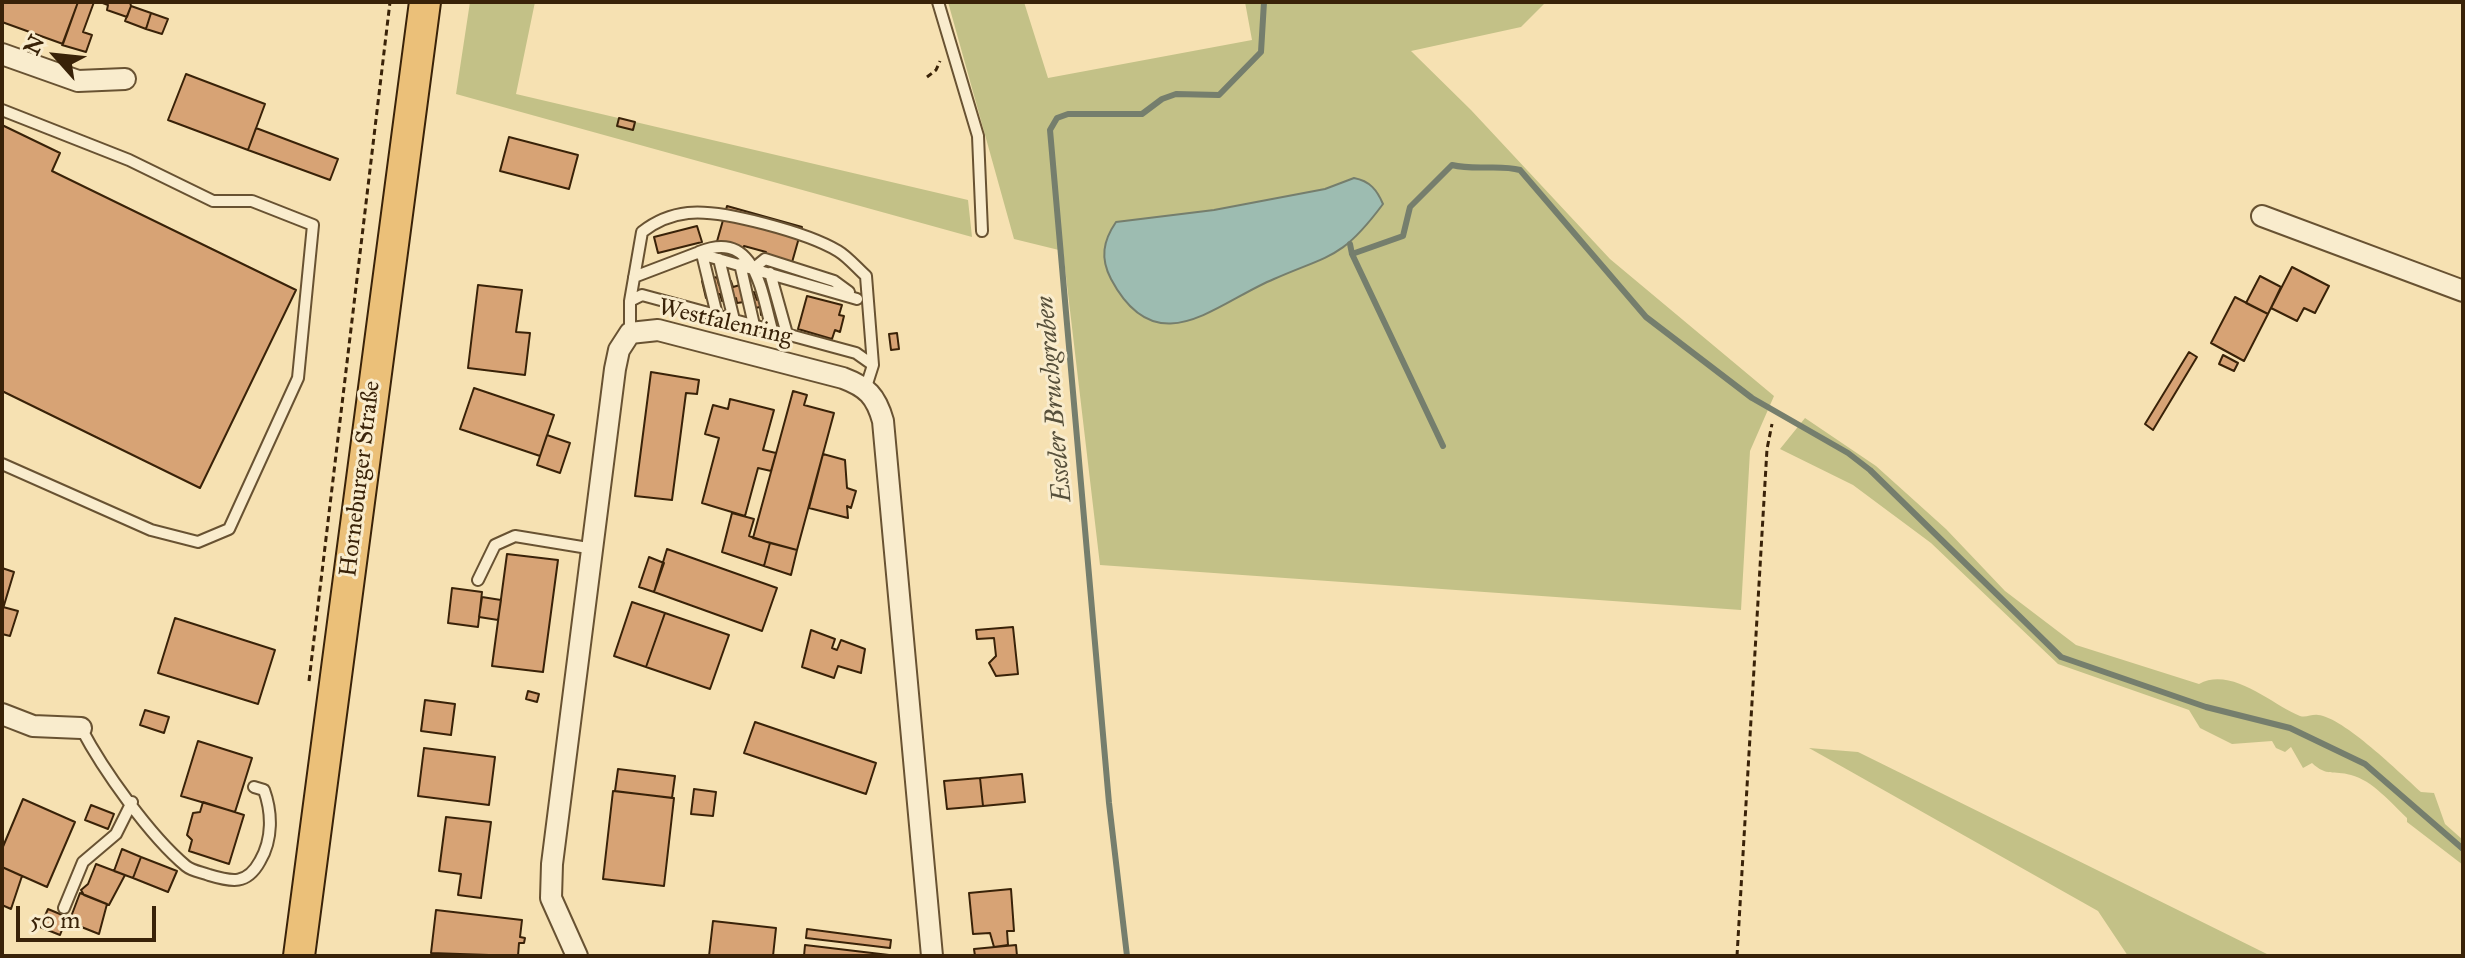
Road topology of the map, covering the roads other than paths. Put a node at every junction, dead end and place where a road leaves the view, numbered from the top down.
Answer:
1 (425, 2) edge
2 (938, 2) edge
3 (2, 54) edge
4 (125, 79) dead end
5 (2, 110) edge
6 (2262, 216) dead end
7 (982, 231) dead end
8 (700, 254) junction
9 (719, 259) junction
10 (740, 264) junction
11 (754, 268) junction
12 (770, 273) junction
13 (634, 277) junction
14 (2463, 291) edge
15 (857, 299) junction
16 (630, 301) junction
17 (869, 304) junction
18 (717, 315) junction
19 (734, 320) junction
20 (754, 325) junction
21 (772, 330) junction
22 (630, 333) junction
23 (787, 334) junction
24 (873, 365) junction
25 (866, 387) junction
26 (2, 464) edge
27 (594, 549) junction
28 (478, 580) dead end
29 (2, 714) edge
30 (81, 728) joint
31 (254, 787) dead end
32 (132, 802) junction
33 (64, 908) dead end
34 (299, 956) edge
35 (577, 956) edge
36 (932, 956) edge

1 - 34 main road, Horneburger Straße
2 - 7 lane
3 - 4 street
5 - 26 lane
6 - 14 street
8 - 9 lane
8 - 11 lane
8 - 13 lane
8 - 18 lane
9 - 10 lane
9 - 19 lane
10 - 11 lane
10 - 20 lane
11 - 12 lane
11 - 15 lane
11 - 21 lane
12 - 15 lane
12 - 23 lane
13 - 16 lane
13 - 17 lane
15 - 17 lane
16 - 18 lane
16 - 22 lane
17 - 24 lane
18 - 19 lane
19 - 20 lane
20 - 21 lane
21 - 23 lane
22 - 25 street, Westfalenring
22 - 27 street, Westfalenring
23 - 24 lane
24 - 25 lane
25 - 36 street
27 - 28 lane
27 - 35 street, Westfalenring
29 - 30 street
30 - 32 lane
31 - 32 lane
32 - 33 lane

